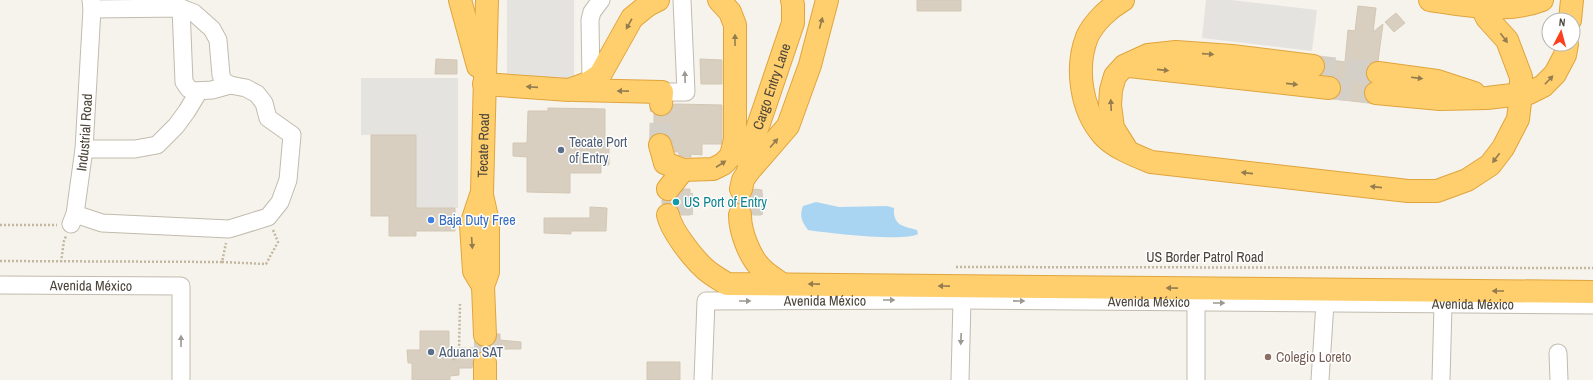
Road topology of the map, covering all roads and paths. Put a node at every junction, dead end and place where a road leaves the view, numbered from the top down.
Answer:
1 (460, 0) edge
2 (487, 0) edge
3 (601, 0) edge
4 (658, 0) edge
5 (682, 0) edge
6 (718, 0) edge
7 (792, 0) edge
8 (827, 0) edge
9 (1123, 0) edge
10 (1430, 0) edge
11 (1542, 0) edge
12 (1572, 0) edge
13 (1481, 3) edge
14 (92, 4) edge
15 (181, 8) junction
16 (1571, 12) edge
17 (1566, 52) edge
18 (1124, 66) junction
19 (1313, 66) tunnel mouth
20 (591, 81) junction
21 (1377, 83) tunnel mouth
22 (484, 84) junction
23 (230, 85) junction
24 (1329, 88) tunnel mouth
25 (569, 90) junction
26 (199, 91) junction
27 (1521, 94) junction
28 (662, 98) joint
29 (660, 145) tunnel mouth
30 (84, 149) junction
31 (1129, 154) junction
32 (675, 215) tunnel mouth
33 (746, 215) tunnel mouth
34 (73, 219) junction
35 (0, 224) edge
36 (229, 229) junction
37 (278, 242) dead end
38 (0, 261) edge
39 (61, 262) junction
40 (222, 262) junction
41 (953, 267) dead end
42 (1593, 268) edge
43 (782, 284) junction
44 (0, 285) edge
45 (1593, 292) edge
46 (1196, 296) junction
47 (962, 300) junction
48 (1325, 303) junction
49 (460, 304) dead end
50 (1443, 305) junction
51 (1593, 305) edge
52 (485, 335) tunnel mouth
53 (1558, 353) dead end
54 (453, 360) dead end
55 (181, 380) edge
56 (703, 380) edge
57 (960, 380) edge
58 (1196, 380) edge
59 (1320, 380) edge
60 (1441, 380) edge
61 (1559, 380) edge

1 - 22 highway
2 - 22 highway, Tecate Road
3 - 20 street
4 -> 20 highway
28 -> 5 street
29 -> 6 highway
7 -> 8 highway, Cargo Entry Lane
9 - 31 highway
10 - 13 highway
11 - 13 highway
12 - 16 highway
13 -> 27 highway
14 - 15 street
14 - 30 street, Industrial Road
15 - 23 street
15 - 26 street
27 -> 17 highway
18 -> 19 highway
18 -> 24 highway
31 -> 18 highway
20 - 25 highway
21 -> 27 highway
25 -> 22 highway
22 -> 52 highway, Tecate Road
23 - 26 street
23 - 36 street
28 -> 25 highway
26 - 30 street
27 -> 31 highway
30 - 34 street, Industrial Road
32 - 43 highway
33 - 43 highway
34 - 35 path
34 - 36 street
34 - 39 path
36 - 40 path
37 - 40 path
38 - 39 path
39 - 40 path
41 - 42 path, US Border Patrol Road
46 -> 43 highway
55 -> 44 street, Avenida México
45 -> 46 highway
47 -> 46 street, Avenida México
46 -> 48 street, Avenida México
46 - 58 street
56 -> 47 street, Avenida México
47 -> 57 street
48 - 50 street, Avenida México
48 - 59 street
49 - 54 path
50 - 51 street, Avenida México
50 - 60 street
53 - 61 street

